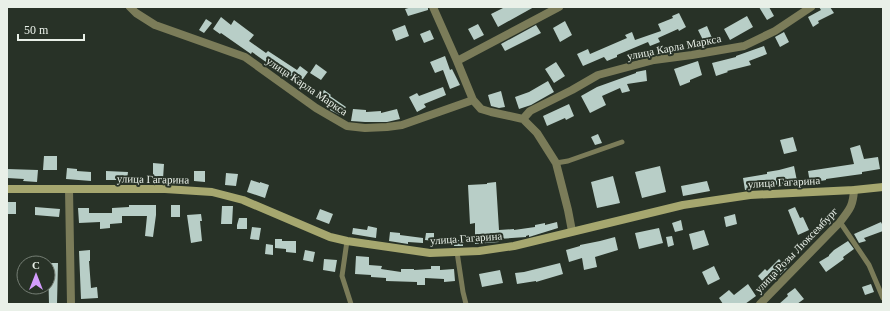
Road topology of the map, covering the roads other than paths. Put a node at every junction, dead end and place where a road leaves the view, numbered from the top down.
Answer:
1 (130, 7) edge
2 (433, 7) edge
3 (559, 7) edge
4 (811, 7) edge
5 (457, 61) junction
6 (473, 100) junction
7 (523, 119) junction
8 (622, 142) dead end
9 (556, 163) junction
10 (883, 187) edge
11 (7, 189) edge
12 (69, 189) junction
13 (854, 190) junction
14 (840, 222) junction
15 (572, 231) junction
16 (347, 241) junction
17 (457, 252) junction
18 (883, 298) edge
19 (71, 304) edge
20 (351, 304) edge
21 (466, 304) edge
22 (760, 304) edge

1 - 6 street, улица Карла Маркса
2 - 5 street
3 - 5 street
4 - 7 street, улица Карла Маркса
5 - 6 street
6 - 7 street
7 - 9 street
8 - 9 lane
9 - 15 street
10 - 13 main road, улица Гагарина
11 - 12 main road, улица Гагарина
12 - 16 main road, улица Гагарина
12 - 19 street
13 - 14 street, улица Розы Люксембург
13 - 15 main road, улица Гагарина
14 - 18 lane
14 - 22 street, улица Розы Люксембург
15 - 17 main road, улица Гагарина
16 - 17 main road, улица Гагарина
16 - 20 lane
17 - 21 lane

